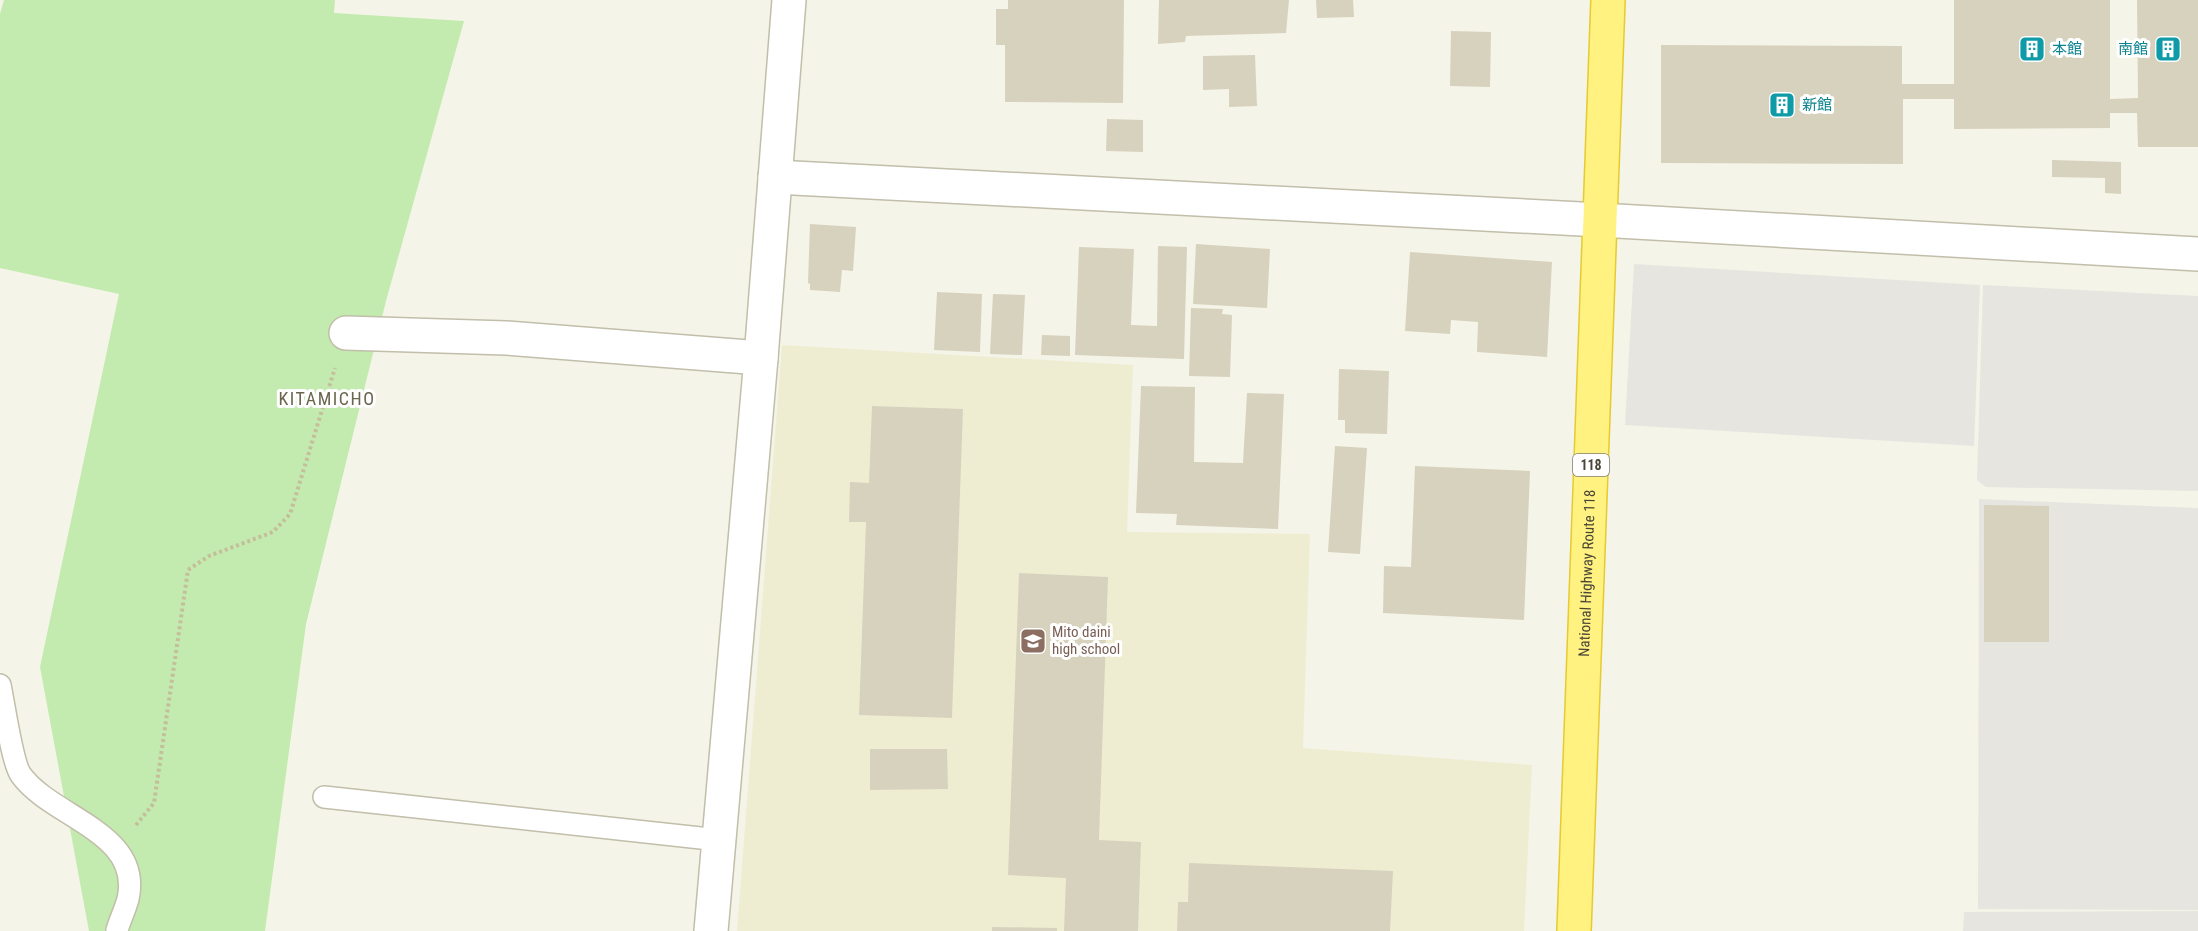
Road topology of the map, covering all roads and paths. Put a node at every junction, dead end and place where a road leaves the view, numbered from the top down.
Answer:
1 (789, 0) edge
2 (1608, 0) edge
3 (775, 177) junction
4 (1600, 220) junction
5 (2198, 254) edge
6 (346, 333) joint
7 (761, 358) junction
8 (0, 685) edge
9 (324, 797) dead end
10 (109, 840) junction
11 (718, 840) junction
12 (117, 930) edge
13 (711, 931) edge
14 (1574, 931) edge

1 - 3 street
2 - 4 highway, National Highway Route 118 / 118
3 - 4 street
3 - 7 street
4 - 5 street
4 - 14 highway, National Highway Route 118 / 118
6 - 7 street
6 - 10 path
7 - 11 street
8 - 10 lane
9 - 11 lane
10 - 12 lane
11 - 13 street

